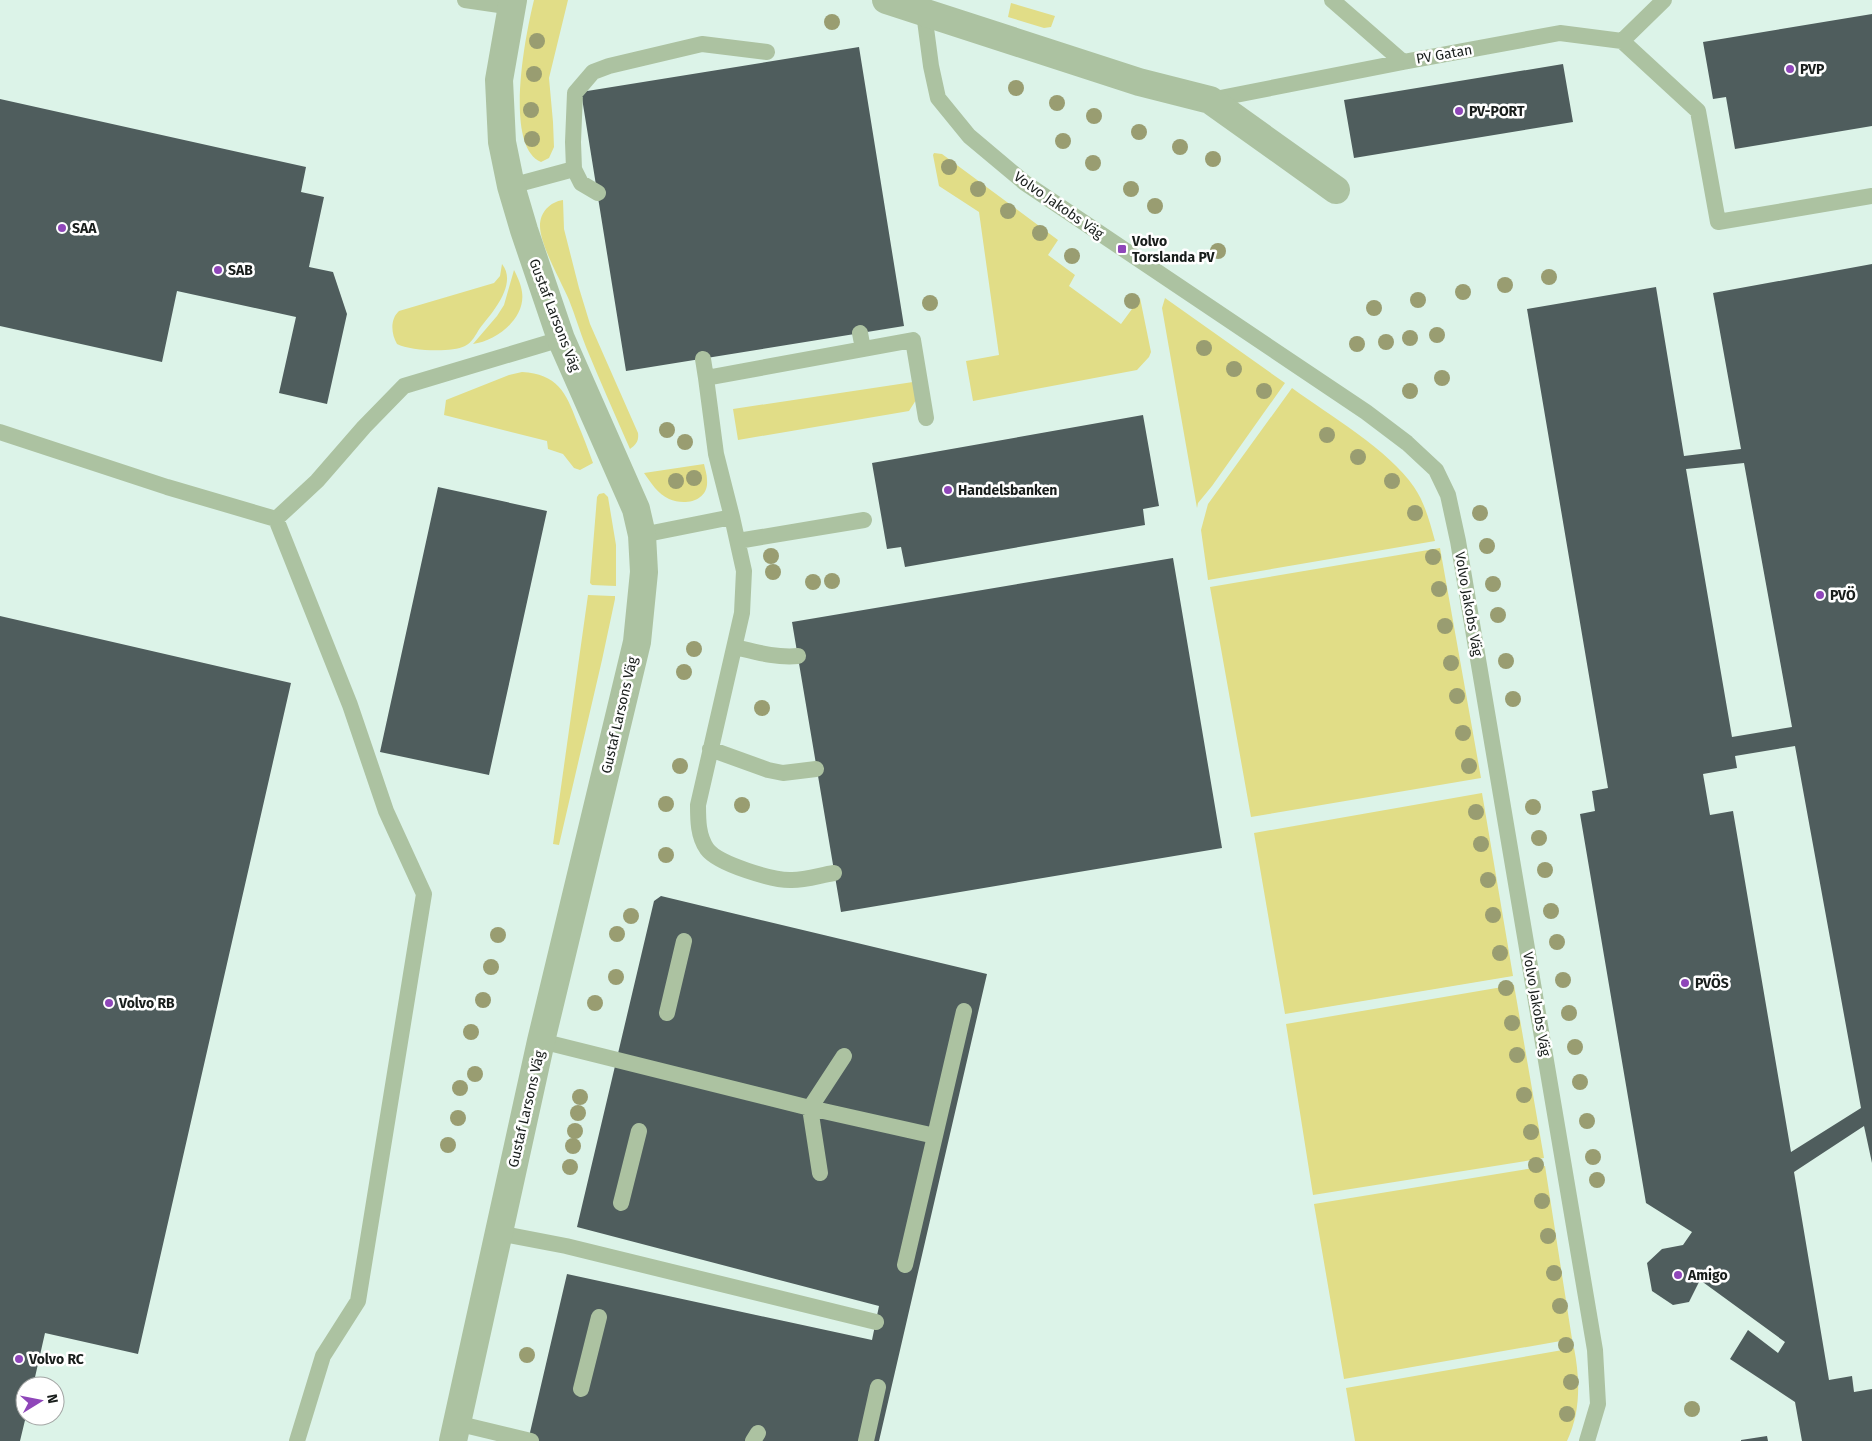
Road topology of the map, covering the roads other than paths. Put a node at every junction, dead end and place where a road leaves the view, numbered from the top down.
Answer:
1 (465, 0) edge
2 (886, 0) edge
3 (1332, 0) edge
4 (1664, 0) edge
5 (513, 3) edge
6 (924, 14) junction
7 (1622, 41) junction
8 (767, 52) dead end
9 (1402, 62) junction
10 (1210, 100) junction
11 (574, 169) junction
12 (511, 186) junction
13 (1336, 190) dead end
14 (598, 193) dead end
15 (1872, 196) edge
16 (561, 339) junction
17 (703, 359) dead end
18 (706, 378) junction
19 (926, 418) dead end
20 (0, 432) edge
21 (732, 517) junction
22 (276, 520) junction
23 (864, 520) dead end
24 (642, 535) junction
25 (738, 541) junction
26 (735, 648) junction
27 (798, 656) dead end
28 (710, 749) junction
29 (816, 769) dead end
30 (834, 873) dead end
31 (684, 941) dead end
32 (964, 1011) dead end
33 (667, 1013) dead end
34 (541, 1041) junction
35 (844, 1056) dead end
36 (810, 1108) junction
37 (639, 1131) dead end
38 (935, 1136) junction
39 (820, 1173) dead end
40 (621, 1203) dead end
41 (498, 1233) junction
42 (905, 1265) dead end
43 (599, 1317) dead end
44 (876, 1322) dead end
45 (878, 1387) dead end
46 (581, 1389) dead end
47 (454, 1432) edge
48 (297, 1441) edge
49 (531, 1441) edge
50 (866, 1441) edge
51 (1587, 1441) edge

1 - 5 lane
2 - 6 street
3 - 9 lane
4 - 7 lane
5 - 12 street, Gustaf Larsons Väg
6 - 10 street
6 - 51 lane, Volvo Jakobs Väg
7 - 9 lane, PV Gatan
7 - 15 lane
8 - 11 lane
9 - 10 lane, PV Gatan
10 - 13 street
11 - 12 lane
11 - 14 lane
12 - 16 street, Gustaf Larsons Väg
16 - 22 lane
16 - 24 street, Gustaf Larsons Väg
17 - 18 lane
18 - 19 lane
18 - 21 lane
20 - 22 lane
21 - 24 lane
21 - 25 lane
22 - 48 lane
23 - 25 lane
24 - 34 street, Gustaf Larsons Väg
25 - 26 lane
26 - 27 lane
26 - 28 lane
28 - 29 lane
28 - 30 lane
31 - 33 lane
32 - 38 lane
34 - 36 lane
34 - 41 street, Gustaf Larsons Väg
35 - 36 lane
36 - 38 lane
36 - 39 lane
37 - 40 lane
38 - 42 lane
41 - 44 lane
41 - 47 street, Gustaf Larsons Väg
43 - 46 lane
45 - 50 lane
47 - 49 lane

